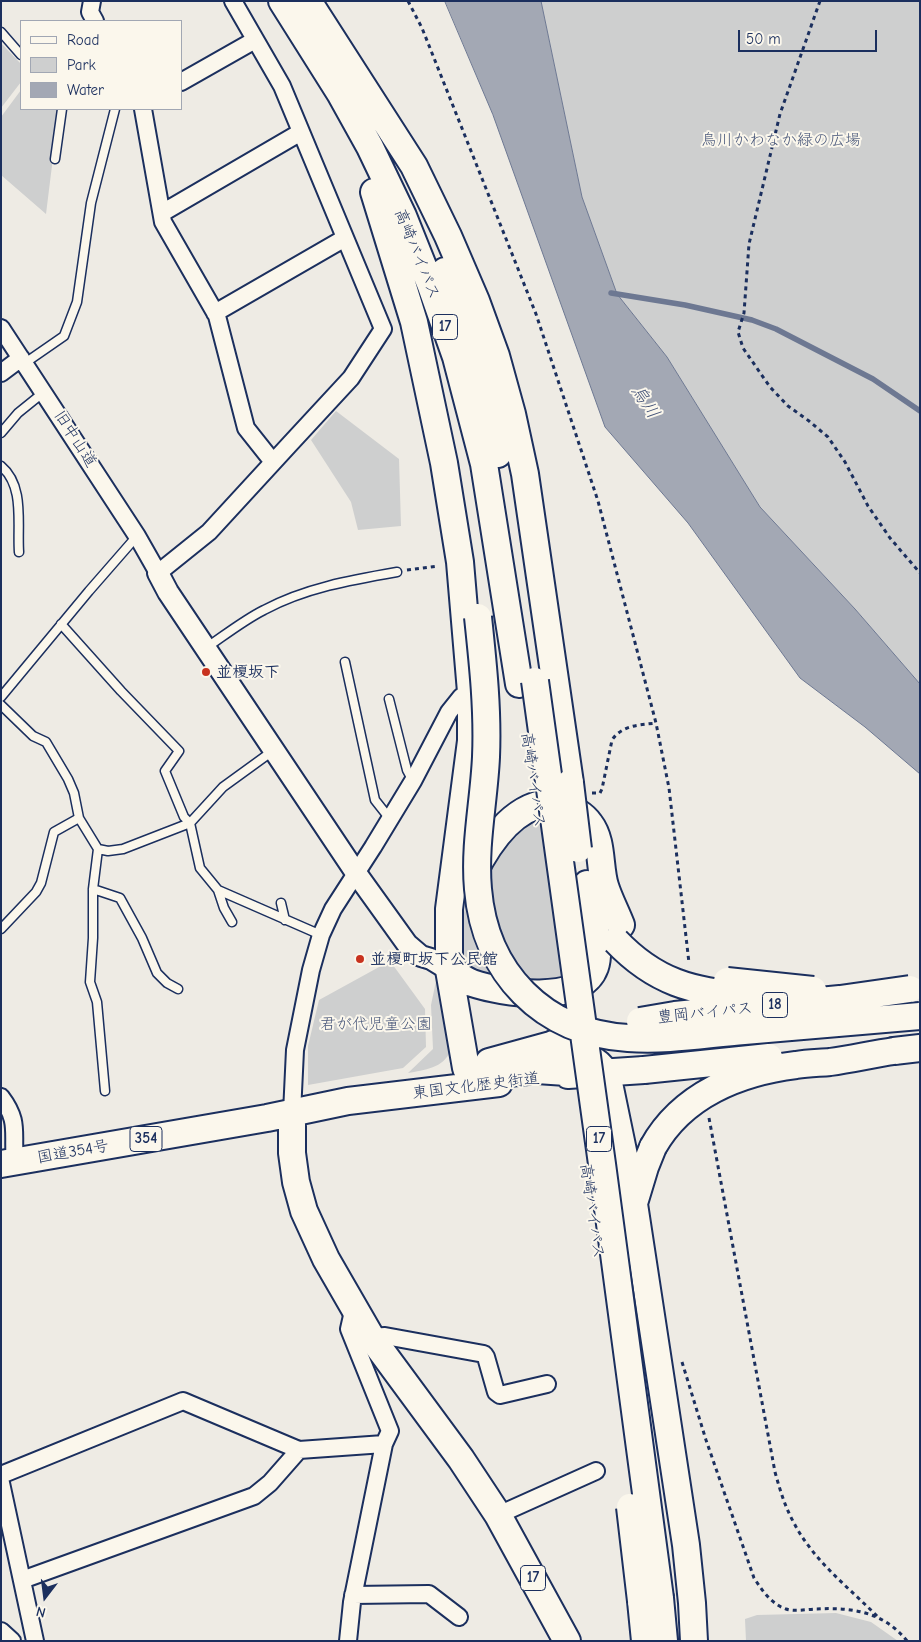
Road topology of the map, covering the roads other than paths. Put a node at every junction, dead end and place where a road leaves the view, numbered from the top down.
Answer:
1 (92, 1) edge
2 (233, 1) edge
3 (281, 1) edge
4 (307, 1) edge
5 (94, 20) edge
6 (1, 32) edge
7 (255, 40) junction
8 (20, 54) edge
9 (182, 81) edge
10 (62, 110) edge
11 (115, 110) edge
12 (143, 110) edge
13 (301, 132) junction
14 (55, 159) dead end
15 (374, 192) junction
16 (162, 213) junction
17 (345, 238) junction
18 (215, 313) junction
19 (1, 328) edge
20 (23, 360) junction
21 (1, 373) edge
22 (44, 392) junction
23 (1, 433) edge
24 (273, 462) junction
25 (1, 466) edge
26 (137, 536) junction
27 (19, 552) dead end
28 (397, 572) road end
29 (158, 573) junction
30 (61, 624) junction
31 (205, 648) junction
32 (345, 662) dead end
33 (527, 683) junction
34 (471, 692) junction
35 (1, 697) edge
36 (389, 699) dead end
37 (1, 705) edge
38 (274, 750) junction
39 (412, 780) junction
40 (79, 818) junction
41 (390, 819) junction
42 (190, 823) junction
43 (98, 849) junction
44 (356, 873) junction
45 (587, 884) junction
46 (93, 890) junction
47 (218, 890) junction
48 (281, 903) dead end
49 (286, 920) junction
50 (232, 922) dead end
51 (1, 929) edge
52 (619, 933) junction
53 (321, 935) junction
54 (449, 943) junction
55 (449, 970) junction
56 (178, 989) dead end
57 (915, 989) edge
58 (920, 1016) edge
59 (553, 1044) junction
60 (920, 1048) edge
61 (894, 1051) junction
62 (466, 1068) junction
63 (593, 1072) junction
64 (105, 1091) dead end
65 (1, 1097) edge
66 (348, 1101) junction
67 (292, 1113) junction
68 (8, 1163) edge
69 (634, 1204) junction
70 (354, 1307) junction
71 (371, 1337) junction
72 (547, 1384) dead end
73 (384, 1444) junction
74 (299, 1450) junction
75 (596, 1471) dead end
76 (1, 1475) edge
77 (1, 1483) edge
78 (498, 1515) junction
79 (22, 1580) junction
80 (353, 1594) junction
81 (650, 1599) junction
82 (459, 1617) dead end
83 (1, 1631) edge
84 (12, 1641) edge
85 (35, 1641) edge
86 (348, 1641) edge
87 (568, 1641) edge
88 (645, 1641) edge
89 (664, 1641) edge
90 (694, 1641) edge

1 - 5 street
2 - 7 street
3 - 15 highway
3 - 33 highway, 高崎バイパス / 17
4 - 33 highway, 高崎バイパス / 17
4 - 45 highway, bridge
6 - 8 lane
7 - 9 street
7 - 13 street
10 - 14 lane
11 - 20 lane
12 - 16 street
13 - 16 street
13 - 17 street
15 - 34 highway
15 - 58 highway, bridge
16 - 18 street
17 - 18 street
17 - 24 street
18 - 24 street
19 - 20 street, 旧中山道
20 - 21 street
20 - 22 street, 旧中山道
22 - 23 lane
22 - 26 street, 旧中山道
24 - 29 street
25 - 27 lane
26 - 29 street, 旧中山道
26 - 30 lane
28 - 31 lane
29 - 31 street
30 - 35 lane
30 - 42 lane
31 - 38 street
32 - 41 lane
33 - 81 highway, 高崎バイパス / 17, bridge
34 - 39 street
34 - 54 highway
36 - 39 lane
37 - 40 lane
38 - 42 lane
38 - 44 street
39 - 41 street
40 - 43 lane
40 - 51 lane
41 - 44 street
42 - 43 lane
42 - 47 lane
43 - 46 lane
44 - 53 street
44 - 55 street
45 - 52 highway
45 - 55 highway
46 - 56 lane
46 - 64 lane
47 - 49 lane
47 - 50 lane
48 - 49 lane
49 - 53 lane
52 - 54 highway
52 - 57 highway, bridge
53 - 67 street
54 - 55 highway
55 - 62 highway
57 - 59 highway, 豊岡バイパス / 18, bridge
59 - 62 highway, 東国文化歴史街道 / 354
59 - 63 highway
60 - 61 highway
61 - 63 highway, bridge
61 - 69 highway, bridge
62 - 63 highway
62 - 66 highway, 東国文化歴史街道 / 354
63 - 66 highway, 東国文化歴史街道 / 354
63 - 69 highway, 17
65 - 68 street
66 - 67 highway, 東国文化歴史街道 / 354
67 - 68 highway, 国道354号 / 354
67 - 70 highway, 17
69 - 90 highway, 17
70 - 71 highway, 17
70 - 73 street
71 - 72 street
71 - 78 highway, 17
73 - 74 street
73 - 80 street
74 - 76 street
74 - 79 street
75 - 78 street
77 - 79 street
78 - 87 highway, 17
79 - 85 street
80 - 82 street
80 - 86 street
81 - 88 highway, 17
81 - 89 highway, 17
83 - 84 street

